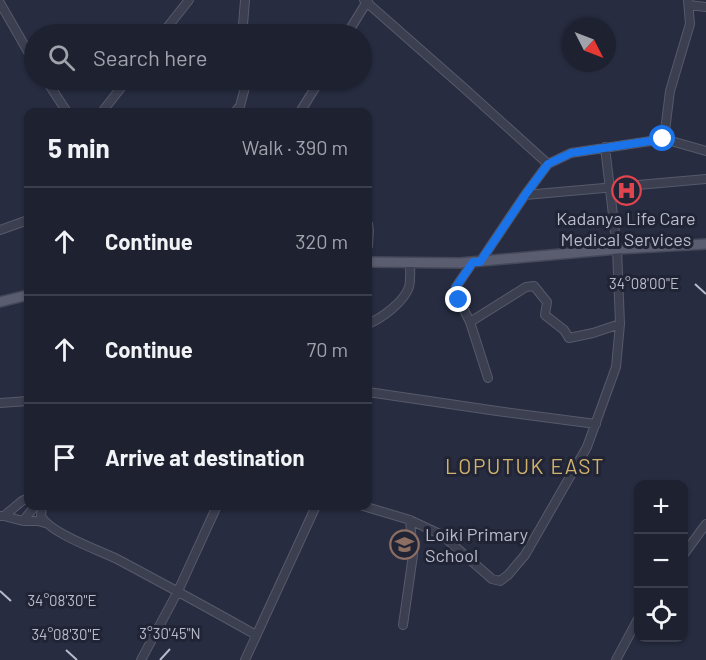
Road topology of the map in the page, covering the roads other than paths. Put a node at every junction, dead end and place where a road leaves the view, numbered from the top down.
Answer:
1 (189, 0) edge
2 (245, 0) edge
3 (366, 1) edge
4 (0, 3) edge
5 (688, 3) edge
6 (706, 7) edge
7 (170, 24) edge
8 (243, 24) edge
9 (353, 24) edge
10 (24, 45) edge
11 (53, 90) edge
12 (120, 90) edge
13 (244, 90) edge
14 (314, 90) edge
15 (64, 108) edge
16 (105, 108) edge
17 (238, 108) edge
18 (302, 108) edge
19 (663, 139) junction
20 (605, 147) junction
21 (706, 152) edge
22 (548, 164) junction
23 (706, 179) edge
24 (610, 187) junction
25 (525, 195) junction
26 (24, 221) edge
27 (0, 230) edge
28 (706, 244) edge
29 (617, 249) junction
30 (372, 262) edge
31 (477, 262) junction
32 (410, 263) junction
33 (24, 296) edge
34 (0, 302) edge
35 (372, 322) edge
36 (470, 322) junction
37 (620, 324) junction
38 (488, 378) dead end
39 (372, 394) edge
40 (24, 401) edge
41 (0, 403) edge
42 (596, 424) junction
43 (24, 500) edge
44 (372, 509) edge
45 (32, 510) edge
46 (42, 510) edge
47 (215, 510) edge
48 (314, 510) edge
49 (2, 516) edge
50 (410, 520) junction
51 (22, 521) junction
52 (46, 524) junction
53 (706, 524) edge
54 (688, 549) edge
55 (178, 591) junction
56 (403, 625) dead end
57 (634, 628) edge
58 (256, 635) junction
59 (141, 660) edge
60 (245, 660) edge
61 (616, 660) edge

1 - 7 street
2 - 8 street
3 - 9 street
3 - 22 street
4 - 10 street
5 - 6 street
5 - 19 street
11 - 15 street
12 - 16 street
13 - 17 street
14 - 18 street
19 - 20 street
19 - 21 street
20 - 22 street
20 - 24 street
22 - 25 street
23 - 24 street
24 - 25 street
24 - 29 street
25 - 31 street
26 - 27 street
28 - 29 main road
29 - 31 main road
29 - 37 street
30 - 32 main road
31 - 32 main road
31 - 36 street
32 - 35 street
33 - 34 main road
36 - 37 street
36 - 38 street
37 - 42 street
39 - 42 street
40 - 41 street
42 - 50 street
43 - 49 street
44 - 50 street
45 - 51 street
46 - 52 street
47 - 55 street
48 - 58 street
49 - 51 street
50 - 56 street
51 - 52 street
52 - 55 street
53 - 54 street
55 - 58 street
55 - 59 street
57 - 61 street
58 - 60 street

